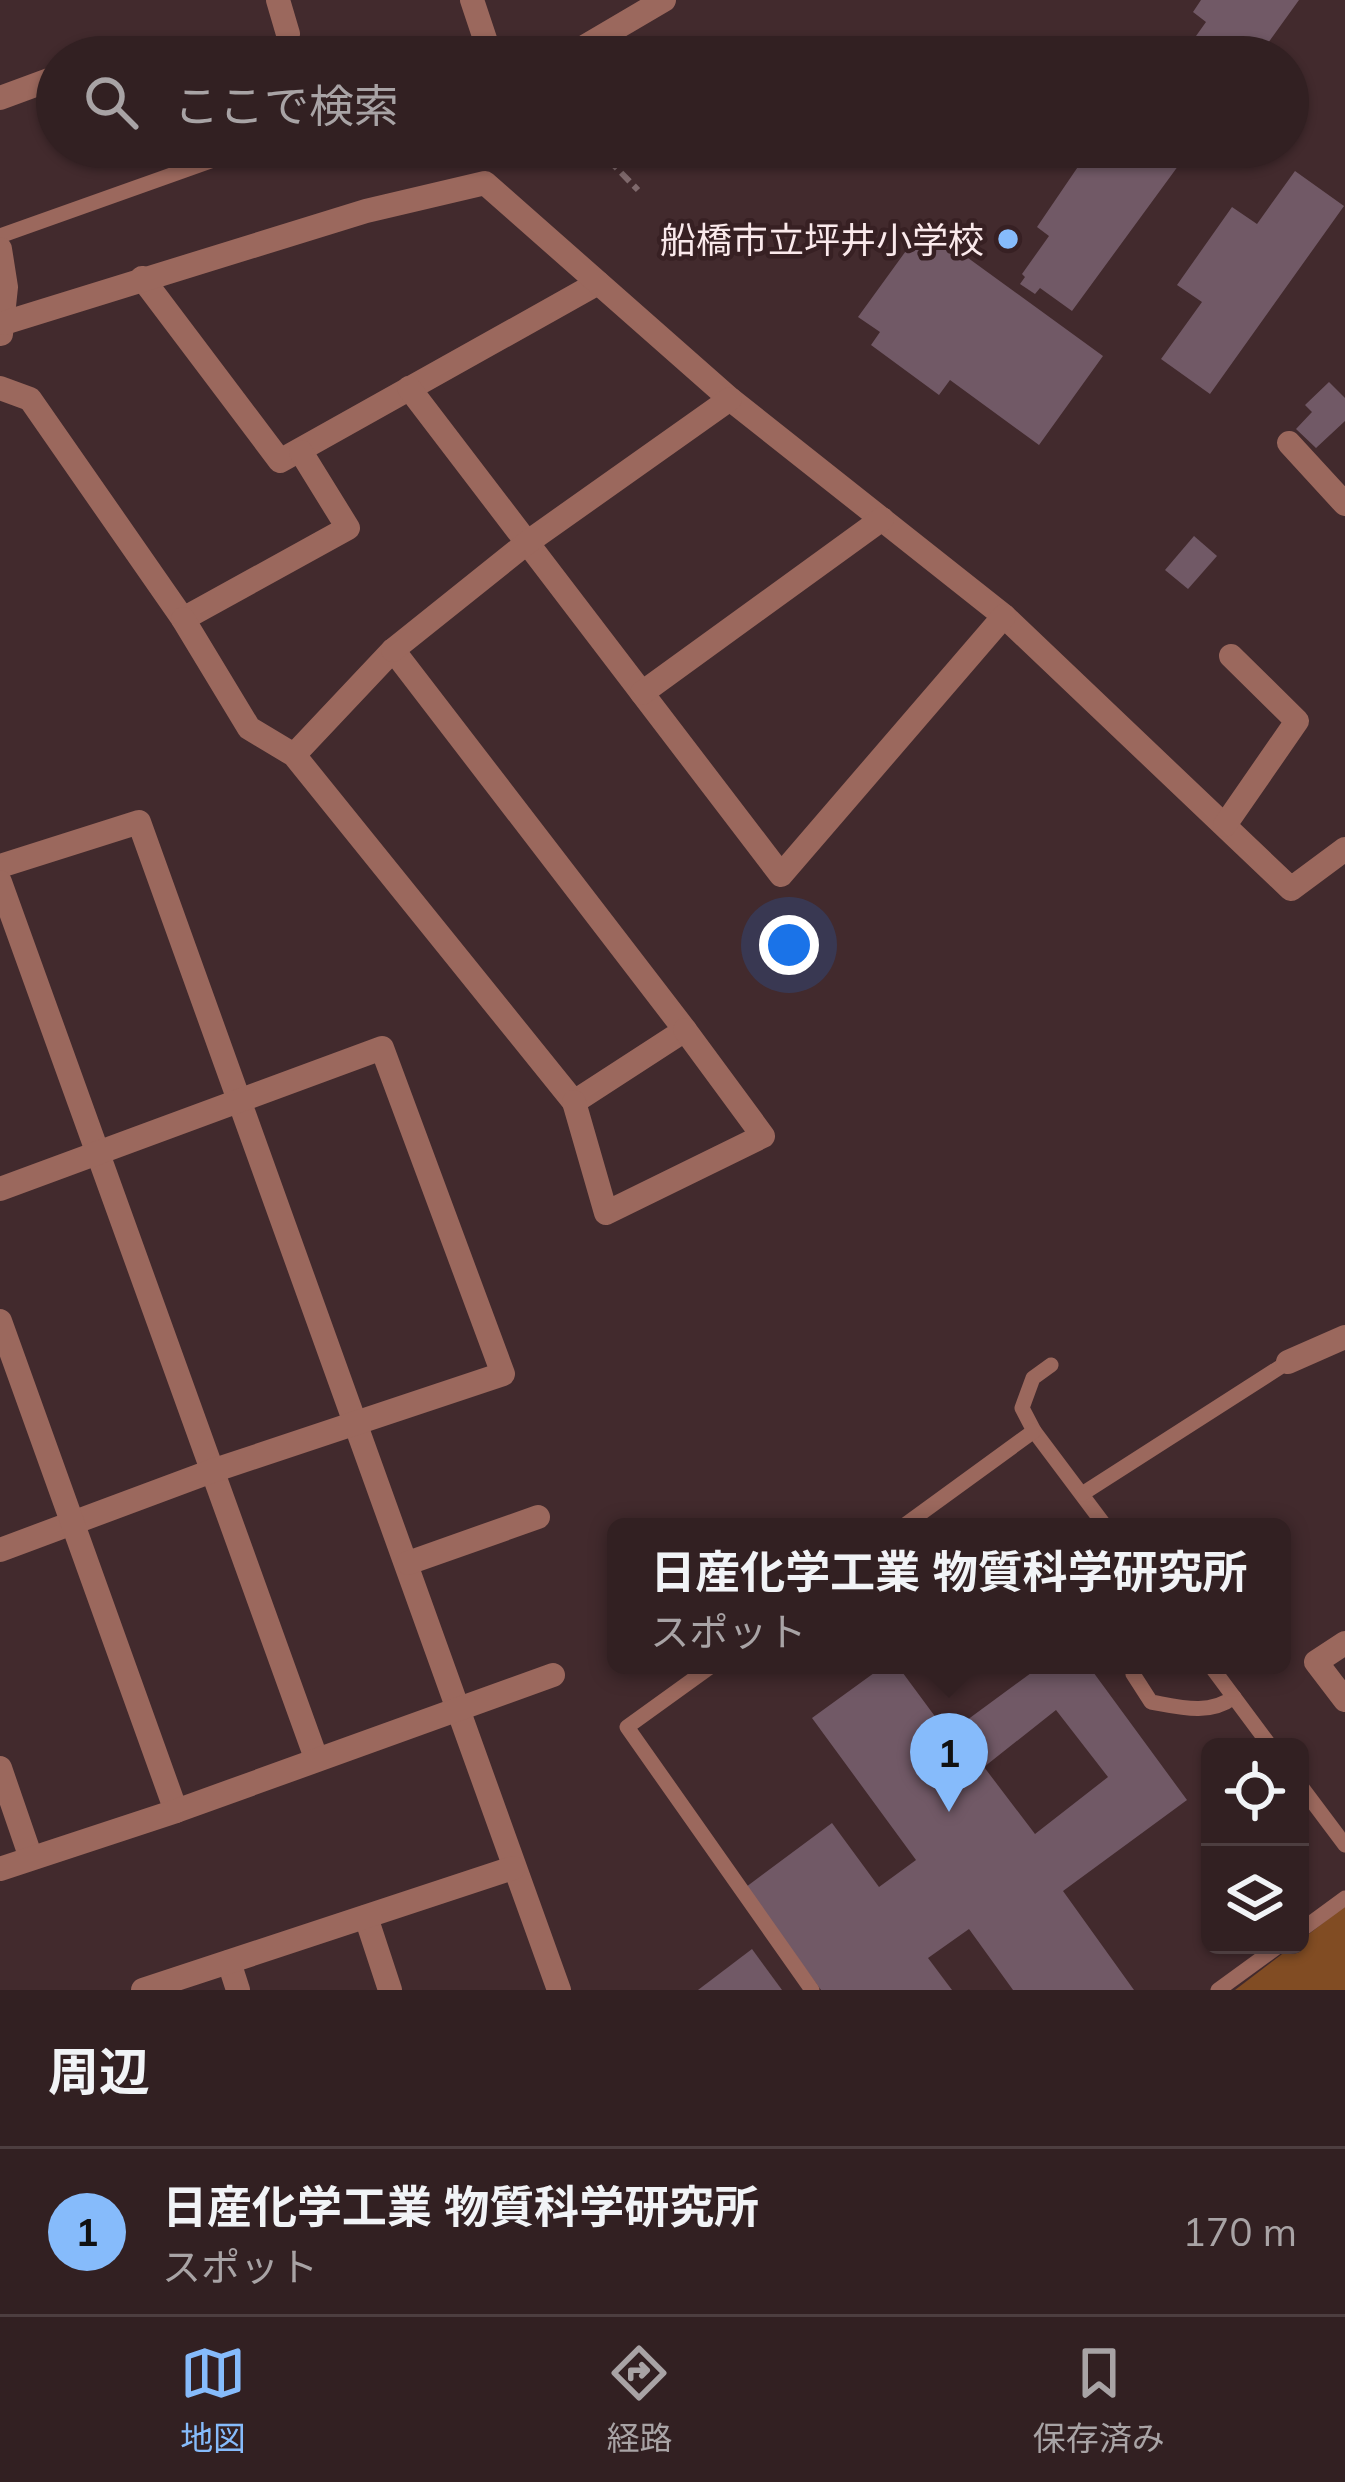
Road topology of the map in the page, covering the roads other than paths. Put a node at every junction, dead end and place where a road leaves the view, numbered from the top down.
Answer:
1 (278, 0) edge
2 (472, 0) edge
3 (664, 0) edge
4 (288, 34) dead end
5 (484, 36) edge
6 (603, 36) edge
7 (36, 84) edge
8 (0, 98) edge
9 (191, 168) edge
10 (0, 236) edge
11 (0, 249) edge
12 (142, 278) junction
13 (598, 283) junction
14 (2, 330) edge
15 (0, 388) edge
16 (409, 388) junction
17 (730, 400) junction
18 (1289, 443) dead end
19 (301, 452) junction
20 (1345, 504) edge
21 (882, 519) junction
22 (528, 542) junction
23 (1004, 616) junction
24 (183, 620) junction
25 (393, 650) junction
26 (1231, 656) dead end
27 (642, 693) junction
28 (294, 754) junction
29 (1225, 825) junction
30 (1345, 849) edge
31 (0, 866) edge
32 (0, 882) edge
33 (685, 1030) junction
34 (574, 1102) junction
35 (238, 1103) junction
36 (98, 1155) junction
37 (0, 1189) edge
38 (0, 1321) edge
39 (1345, 1337) edge
40 (1288, 1362) joint
41 (1051, 1365) dead end
42 (358, 1424) junction
43 (1034, 1431) junction
44 (212, 1471) junction
45 (1082, 1494) junction
46 (538, 1517) dead end
47 (914, 1518) edge
48 (1099, 1518) edge
49 (73, 1523) junction
50 (0, 1550) edge
51 (408, 1563) junction
52 (1345, 1643) edge
53 (701, 1674) edge
54 (1133, 1674) edge
55 (1217, 1674) edge
56 (553, 1675) dead end
57 (1234, 1697) junction
58 (1345, 1700) edge
59 (458, 1706) junction
60 (1264, 1738) edge
61 (316, 1758) junction
62 (0, 1768) edge
63 (1309, 1797) edge
64 (176, 1811) junction
65 (1345, 1845) edge
66 (31, 1858) junction
67 (513, 1868) junction
68 (0, 1869) edge
69 (1345, 1898) edge
70 (366, 1918) junction
71 (1309, 1924) edge
72 (1268, 1954) edge
73 (229, 1962) junction
74 (143, 1990) edge
75 (238, 1990) edge
76 (390, 1990) edge
77 (559, 1990) edge
78 (812, 1990) edge
79 (1218, 1990) edge

1 - 4 street
2 - 5 street
3 - 6 street
7 - 8 street
9 - 10 lane
11 - 14 street
12 - 13 street
12 - 14 street
12 - 19 street
13 - 16 street
13 - 17 street
15 - 24 street
16 - 19 street
16 - 22 street
17 - 21 street
17 - 22 street
18 - 20 street
19 - 24 street
21 - 23 street
21 - 27 street
22 - 25 street
22 - 27 street
23 - 27 street
23 - 29 street
24 - 28 street
25 - 28 street
25 - 33 street
26 - 29 street
28 - 34 street
29 - 30 street
31 - 35 street
32 - 36 street
33 - 34 street
33 - 34 street
35 - 36 street
35 - 42 street
35 - 42 street
36 - 37 street
36 - 44 street
38 - 49 street
39 - 40 street
40 - 45 lane
41 - 43 lane
42 - 44 street
42 - 51 street
43 - 45 lane
43 - 47 lane
44 - 49 street
44 - 61 street
45 - 48 lane
46 - 51 street
49 - 50 street
49 - 64 street
51 - 59 street
52 - 58 street
53 - 78 lane
54 - 57 lane
55 - 57 lane
56 - 59 street
57 - 60 lane
59 - 61 street
59 - 67 street
61 - 64 street
62 - 66 street
63 - 65 lane
64 - 66 street
66 - 68 street
67 - 70 street
67 - 77 street
69 - 71 lane
70 - 73 street
70 - 76 street
72 - 79 lane
73 - 74 street
73 - 75 street

